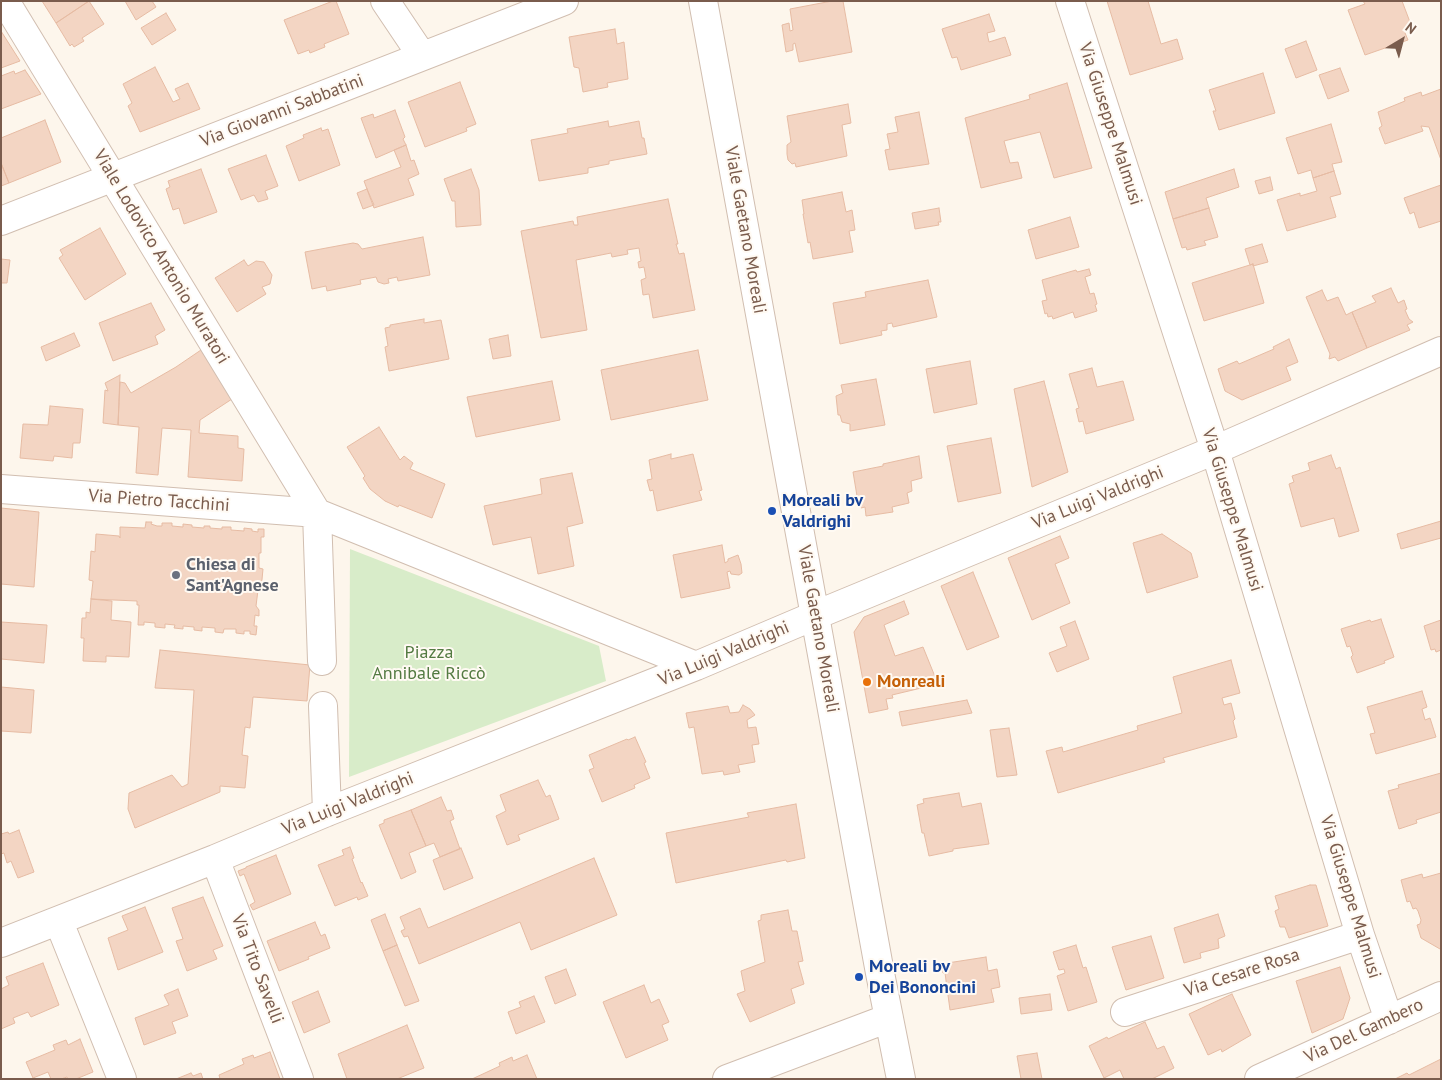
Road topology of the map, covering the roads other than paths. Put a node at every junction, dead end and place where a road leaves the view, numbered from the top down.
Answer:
1 (5, 1) edge
2 (385, 1) edge
3 (564, 1) edge
4 (703, 1) edge
5 (1070, 1) edge
6 (422, 56) junction
7 (112, 177) junction
8 (1, 221) edge
9 (1441, 351) edge
10 (1215, 450) junction
11 (1, 489) edge
12 (318, 513) junction
13 (816, 615) junction
14 (322, 661) dead end
15 (696, 666) junction
16 (324, 706) dead end
17 (327, 812) junction
18 (215, 859) junction
19 (59, 922) junction
20 (1360, 935) junction
21 (1, 943) edge
22 (1441, 996) edge
23 (1125, 1012) dead end
24 (889, 1018) junction
25 (1389, 1020) junction
26 (122, 1079) edge
27 (300, 1079) edge
28 (727, 1079) edge
29 (901, 1079) edge
30 (1259, 1079) edge

1 - 7 street, Viale Lodovico Antonio Muratori
2 - 6 street
3 - 6 street, Via Giovanni Sabbatini
4 - 13 street, Viale Gaetano Moreali
5 - 10 street, Via Giuseppe Malmusi
6 - 7 street, Via Giovanni Sabbatini
7 - 8 street, Via Giovanni Sabbatini
7 - 12 street, Viale Lodovico Antonio Muratori
9 - 10 street, Via Luigi Valdrighi
10 - 13 street, Via Luigi Valdrighi
10 - 20 street, Via Giuseppe Malmusi
11 - 12 street, Via Pietro Tacchini
12 - 14 street
12 - 15 street
13 - 15 street, Via Luigi Valdrighi
13 - 24 street, Viale Gaetano Moreali
15 - 17 street, Via Luigi Valdrighi
16 - 17 street
17 - 18 street, Via Luigi Valdrighi
18 - 19 street, Via Luigi Valdrighi
18 - 27 street, Via Tito Savelli
19 - 21 street, Via Luigi Valdrighi
19 - 26 street
20 - 23 street, Via Cesare Rosa
20 - 25 street, Via Giuseppe Malmusi
22 - 25 street, Via Del Gambero
24 - 28 street
24 - 29 street, Viale Gaetano Moreali
25 - 30 street, Via Del Gambero

